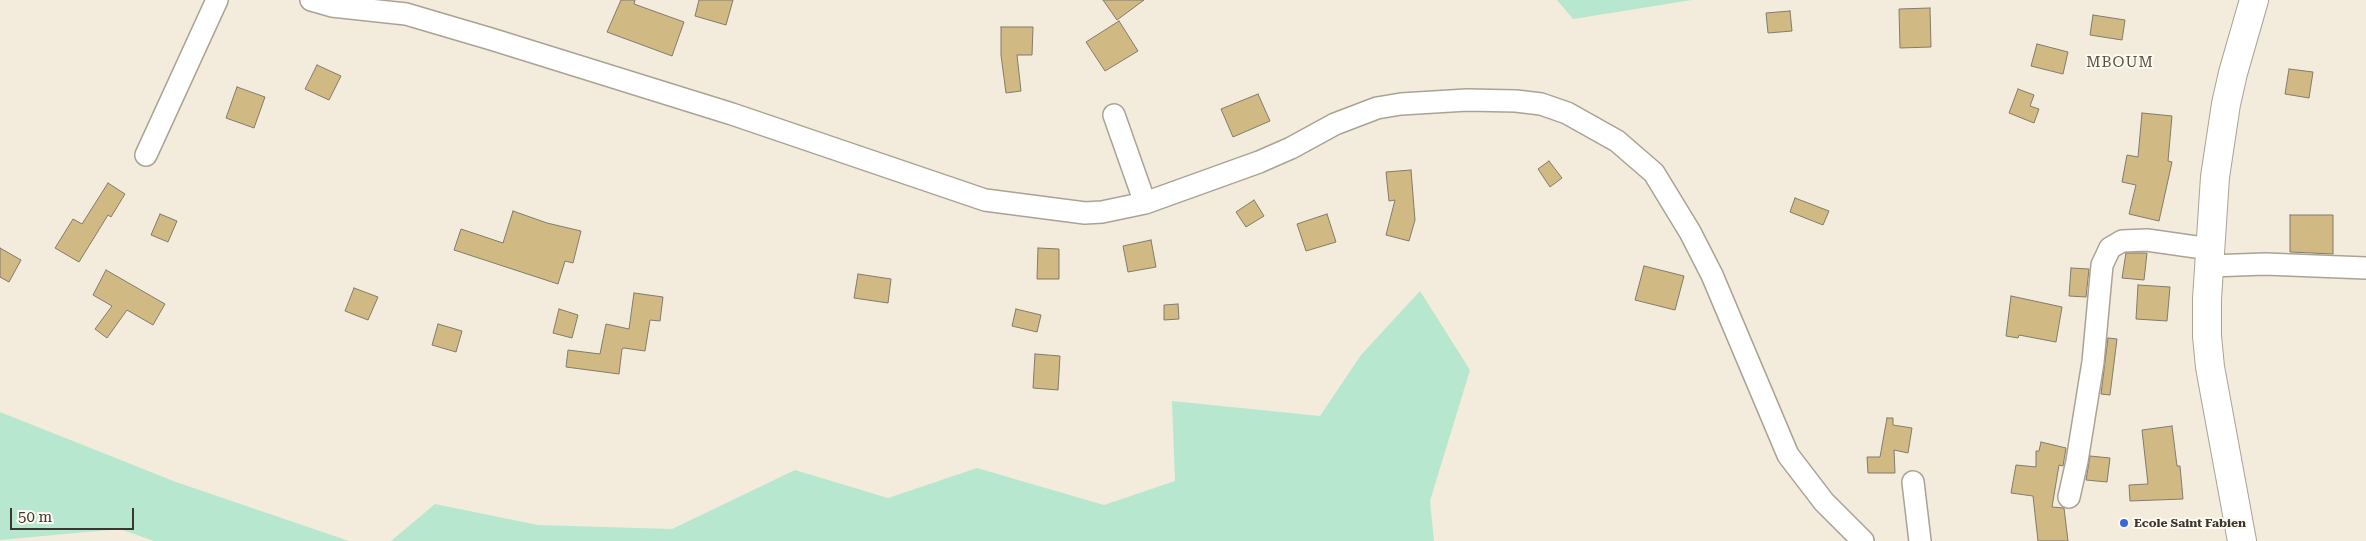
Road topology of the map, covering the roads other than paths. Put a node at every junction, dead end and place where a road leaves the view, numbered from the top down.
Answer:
1 (217, 0) edge
2 (312, 0) edge
3 (2254, 0) edge
4 (1114, 115) dead end
5 (146, 155) dead end
6 (1145, 203) junction
7 (2210, 258) junction
8 (2366, 268) edge
9 (1913, 482) dead end
10 (2069, 497) dead end
11 (1863, 541) edge
12 (1920, 541) edge
13 (2242, 541) edge

1 - 5 street
2 - 6 street
3 - 7 main road
4 - 6 street
6 - 11 street
7 - 8 street
7 - 10 street
7 - 13 main road
9 - 12 street

